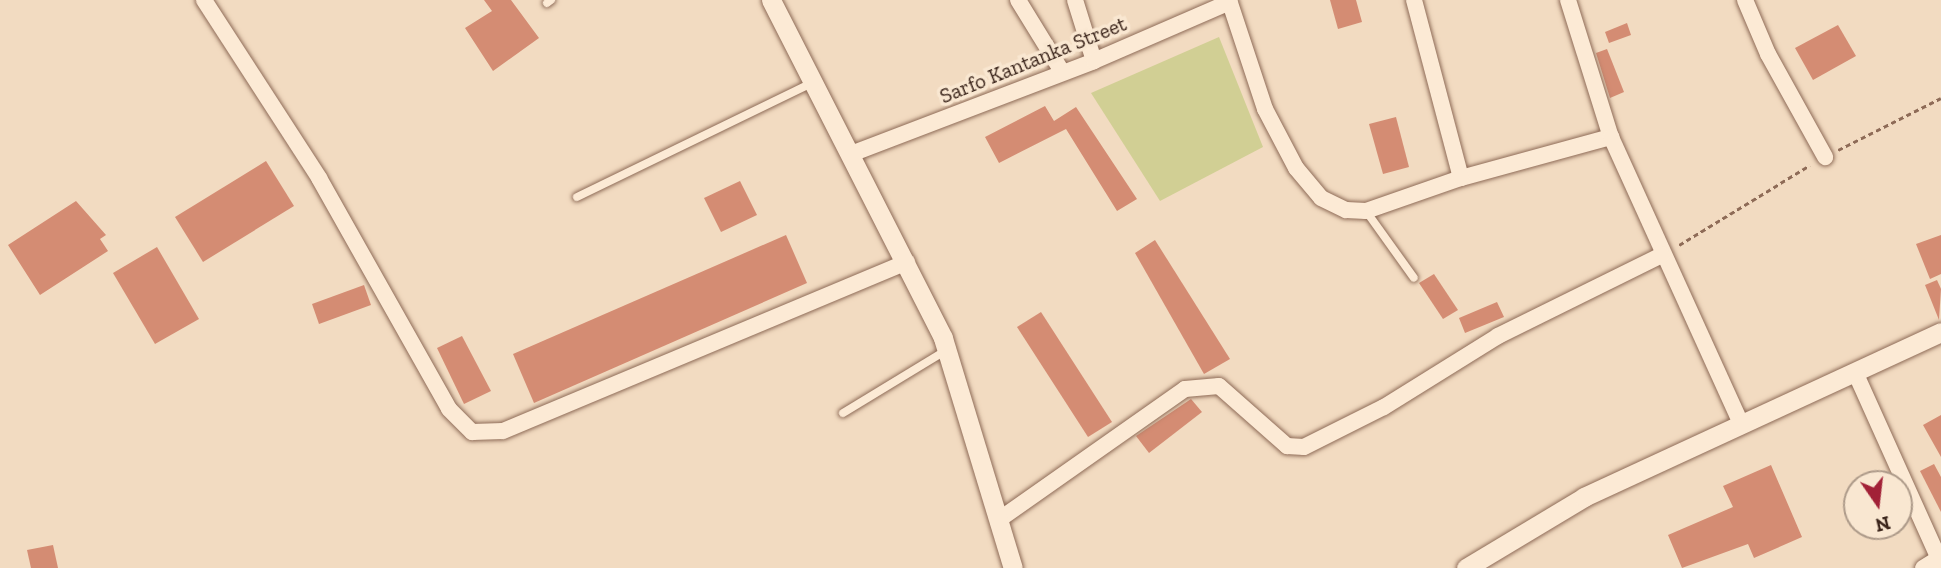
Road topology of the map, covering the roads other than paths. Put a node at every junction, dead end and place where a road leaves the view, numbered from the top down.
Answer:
1 (204, 0) edge
2 (771, 0) edge
3 (1018, 0) edge
4 (1075, 0) edge
5 (1414, 0) edge
6 (1568, 0) edge
7 (1745, 0) edge
8 (1230, 1) edge
9 (1094, 61) junction
10 (1061, 70) junction
11 (814, 82) junction
12 (1611, 137) junction
13 (850, 154) junction
14 (1825, 157) road end
15 (1461, 178) junction
16 (577, 197) dead end
17 (1366, 211) junction
18 (1662, 255) junction
19 (907, 262) junction
20 (1414, 278) dead end
21 (1941, 332) edge
22 (947, 349) junction
23 (1854, 372) junction
24 (843, 413) dead end
25 (1741, 424) junction
26 (1000, 519) junction
27 (1940, 560) edge
28 (1013, 568) edge
29 (1466, 568) edge
30 (1923, 568) edge

1 - 19 street
2 - 11 street
3 - 10 street
4 - 9 street
5 - 15 street
6 - 12 street
7 - 14 street
8 - 9 street, Sarfo Kantanka Street
8 - 17 street
9 - 10 street, Sarfo Kantanka Street
10 - 13 street, Sarfo Kantanka Street
11 - 13 street
11 - 16 lane
12 - 15 street
12 - 18 street
13 - 19 street
15 - 17 street
17 - 20 lane
18 - 25 street
18 - 26 street
19 - 22 street
21 - 23 street
22 - 24 lane
22 - 26 street
23 - 25 street
23 - 27 street
25 - 29 street
26 - 28 street
27 - 30 street

